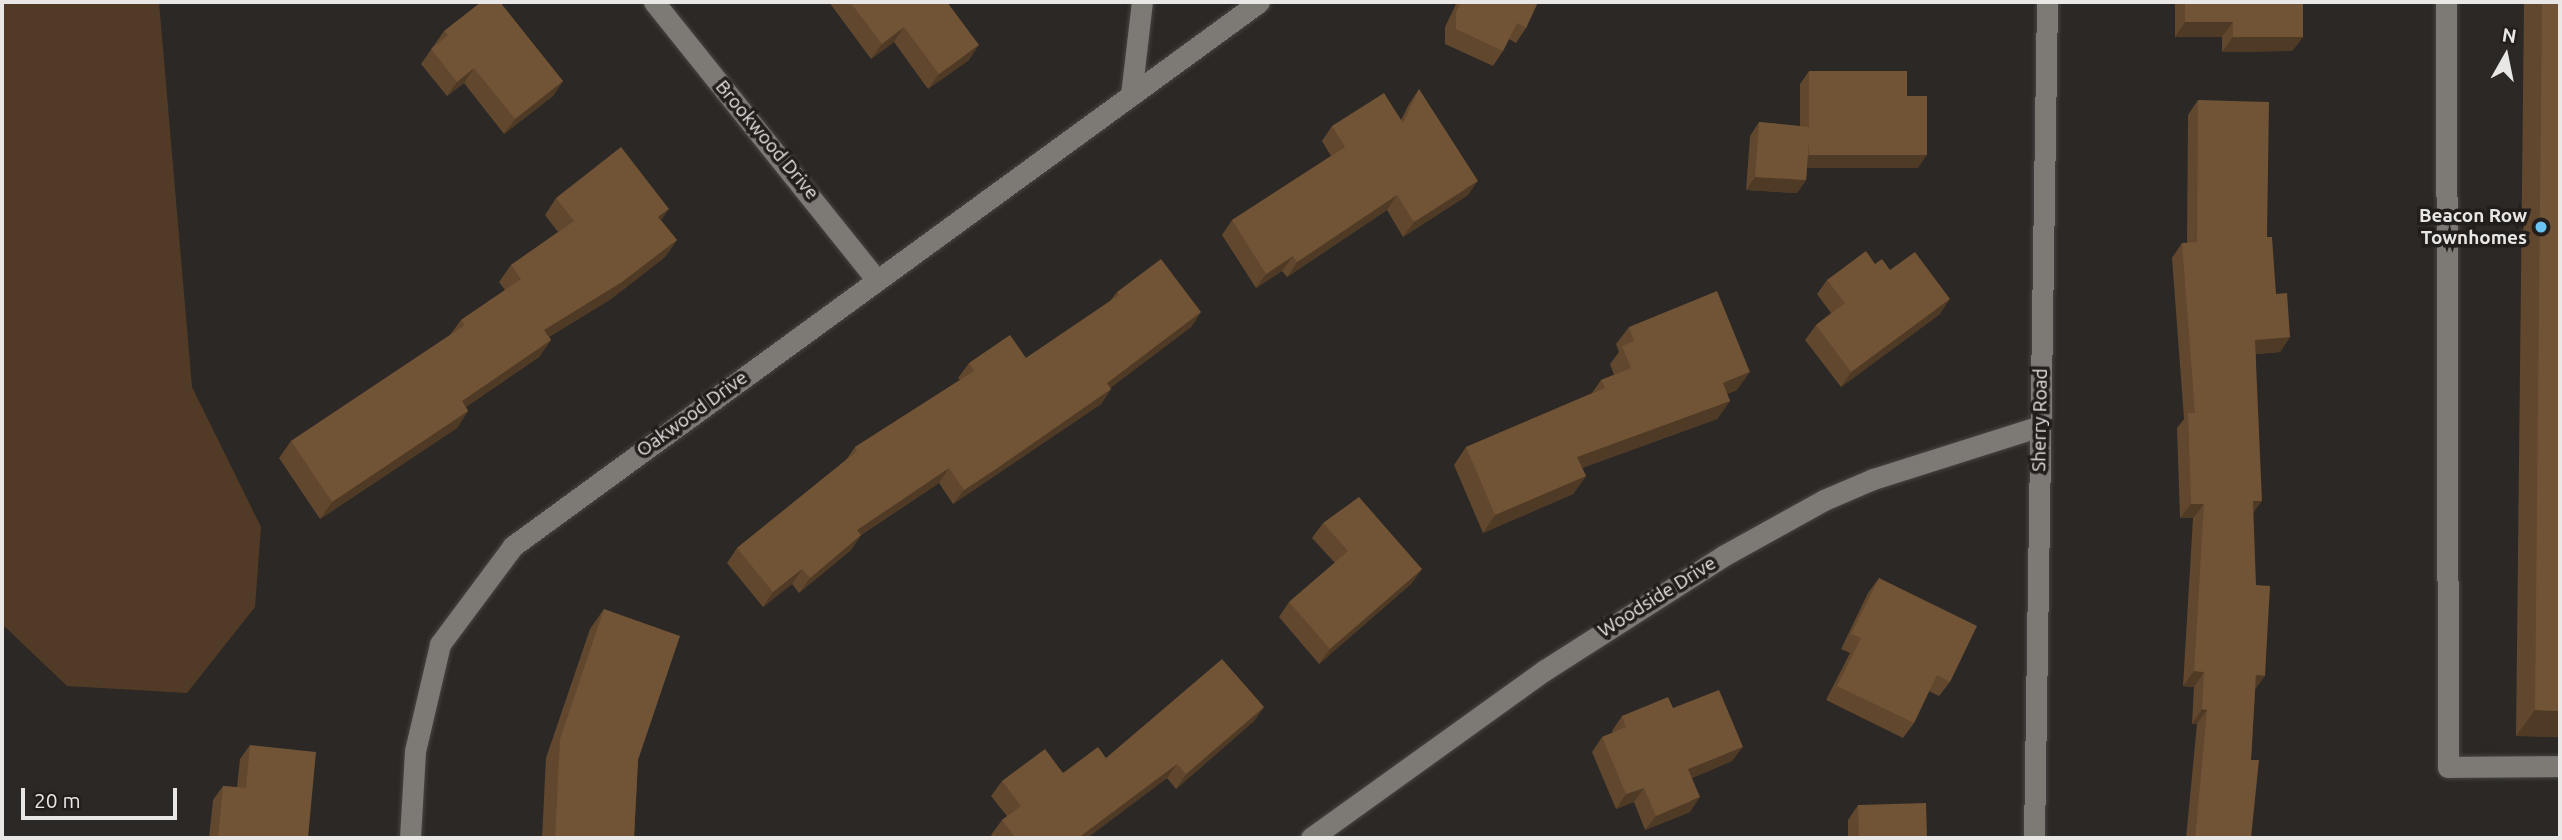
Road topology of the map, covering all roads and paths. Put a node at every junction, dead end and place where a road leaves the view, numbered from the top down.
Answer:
1 (654, 2) edge
2 (1142, 2) edge
3 (1259, 2) edge
4 (2047, 2) edge
5 (2446, 2) edge
6 (1131, 95) junction
7 (877, 280) junction
8 (2040, 426) junction
9 (2560, 766) edge
10 (410, 838) edge
11 (1311, 838) edge
12 (2034, 838) edge

1 - 7 street, Brookwood Drive
2 - 6 street
3 - 6 street, Oakwood Drive
4 - 8 street, Sherry Road
5 - 9 street
6 - 7 street, Oakwood Drive
7 - 10 street, Oakwood Drive
8 - 11 street, Woodside Drive
8 - 12 street, Sherry Road

